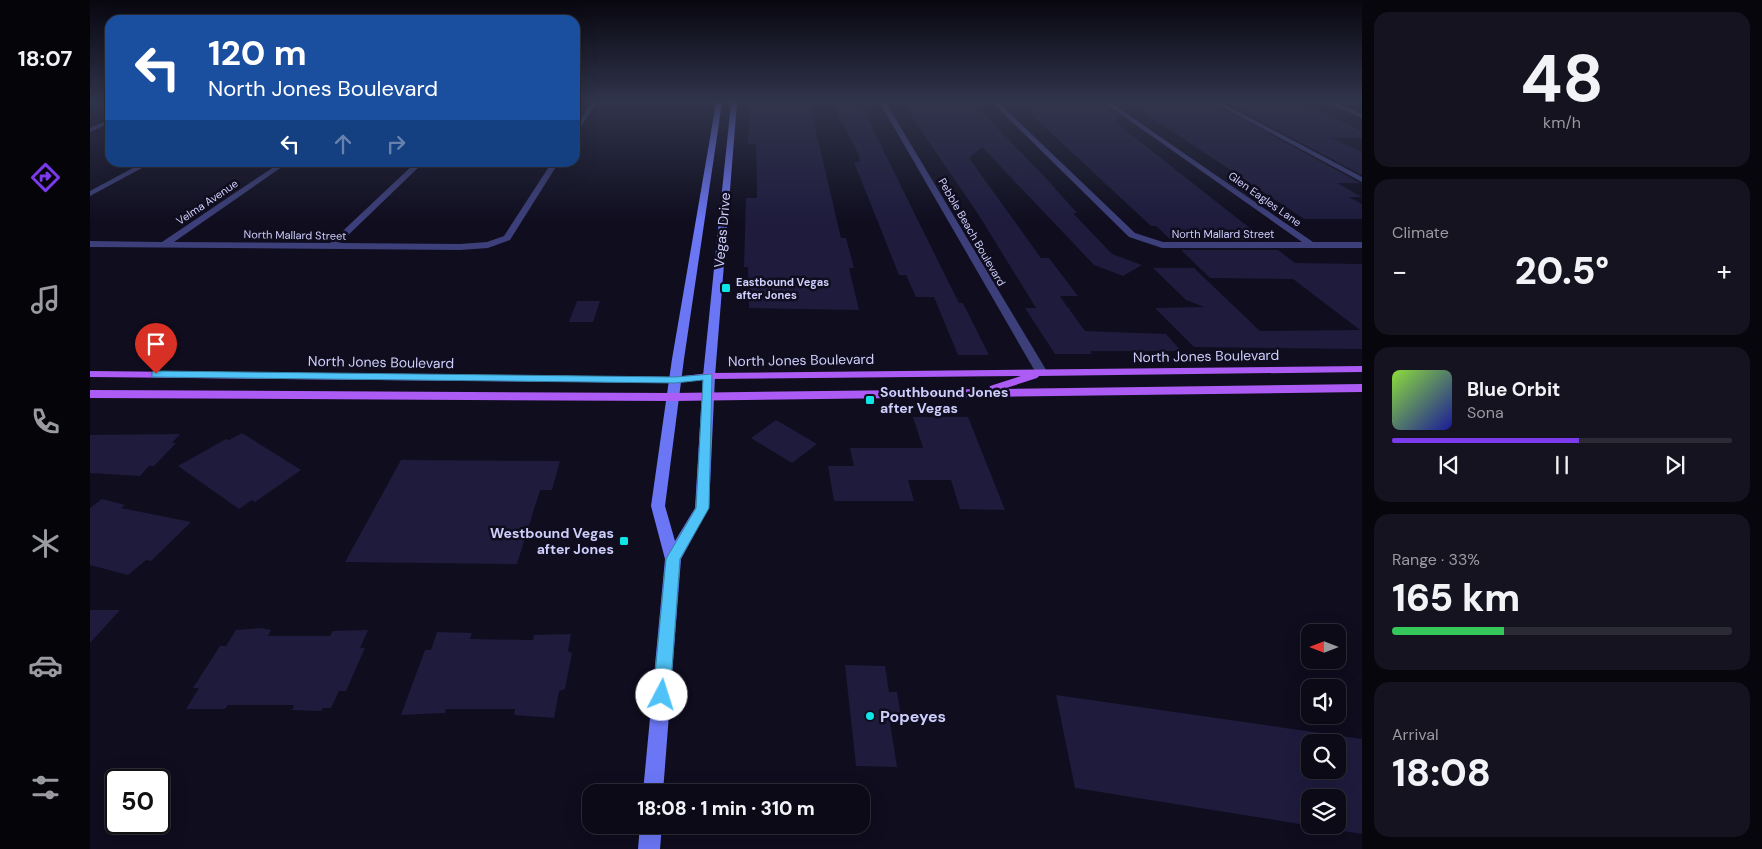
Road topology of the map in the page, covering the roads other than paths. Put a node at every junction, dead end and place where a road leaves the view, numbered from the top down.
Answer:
1 (713, 143) edge
2 (730, 143) edge
3 (906, 143) edge
4 (1037, 143) edge
5 (1165, 143) edge
6 (1292, 143) edge
7 (141, 167) edge
8 (279, 167) edge
9 (416, 167) edge
10 (553, 167) edge
11 (1362, 180) edge
12 (90, 194) edge
13 (90, 244) edge
14 (165, 244) junction
15 (1311, 245) junction
16 (1362, 245) edge
17 (332, 246) junction
18 (1362, 368) edge
19 (1235, 370) junction
20 (1042, 373) junction
21 (93, 376) edge
22 (709, 376) junction
23 (675, 380) junction
24 (1362, 388) edge
25 (1253, 389) junction
26 (975, 393) junction
27 (90, 394) edge
28 (707, 396) junction
29 (673, 397) junction
30 (673, 559) junction
31 (654, 784) edge
32 (650, 834) edge
33 (649, 849) edge

1 - 23 main road, Vegas Drive
2 - 22 main road, Vegas Drive
3 - 20 street, Pebble Beach Boulevard
4 - 15 street, North Mallard Street
5 - 15 street, Glen Eagles Lane
6 - 11 street
7 - 12 street
8 - 14 street, Velma Avenue
9 - 17 street
10 - 17 street, North Mallard Street
13 - 14 street, North Mallard Street
14 - 17 street, North Mallard Street
15 - 16 street, North Mallard Street
18 - 19 main road, North Jones Boulevard
19 - 20 main road, North Jones Boulevard
19 - 25 main road
20 - 22 main road, North Jones Boulevard
20 - 26 main road
21 - 23 main road, North Jones Boulevard
22 - 23 main road, North Jones Boulevard
22 - 28 main road, Vegas Drive
23 - 29 main road, Vegas Drive
24 - 25 main road
25 - 26 main road
26 - 28 main road
27 - 29 main road
28 - 29 main road
28 - 30 main road, Vegas Drive
29 - 30 main road, Vegas Drive
30 - 31 main road, Vegas Drive
32 - 33 main road

